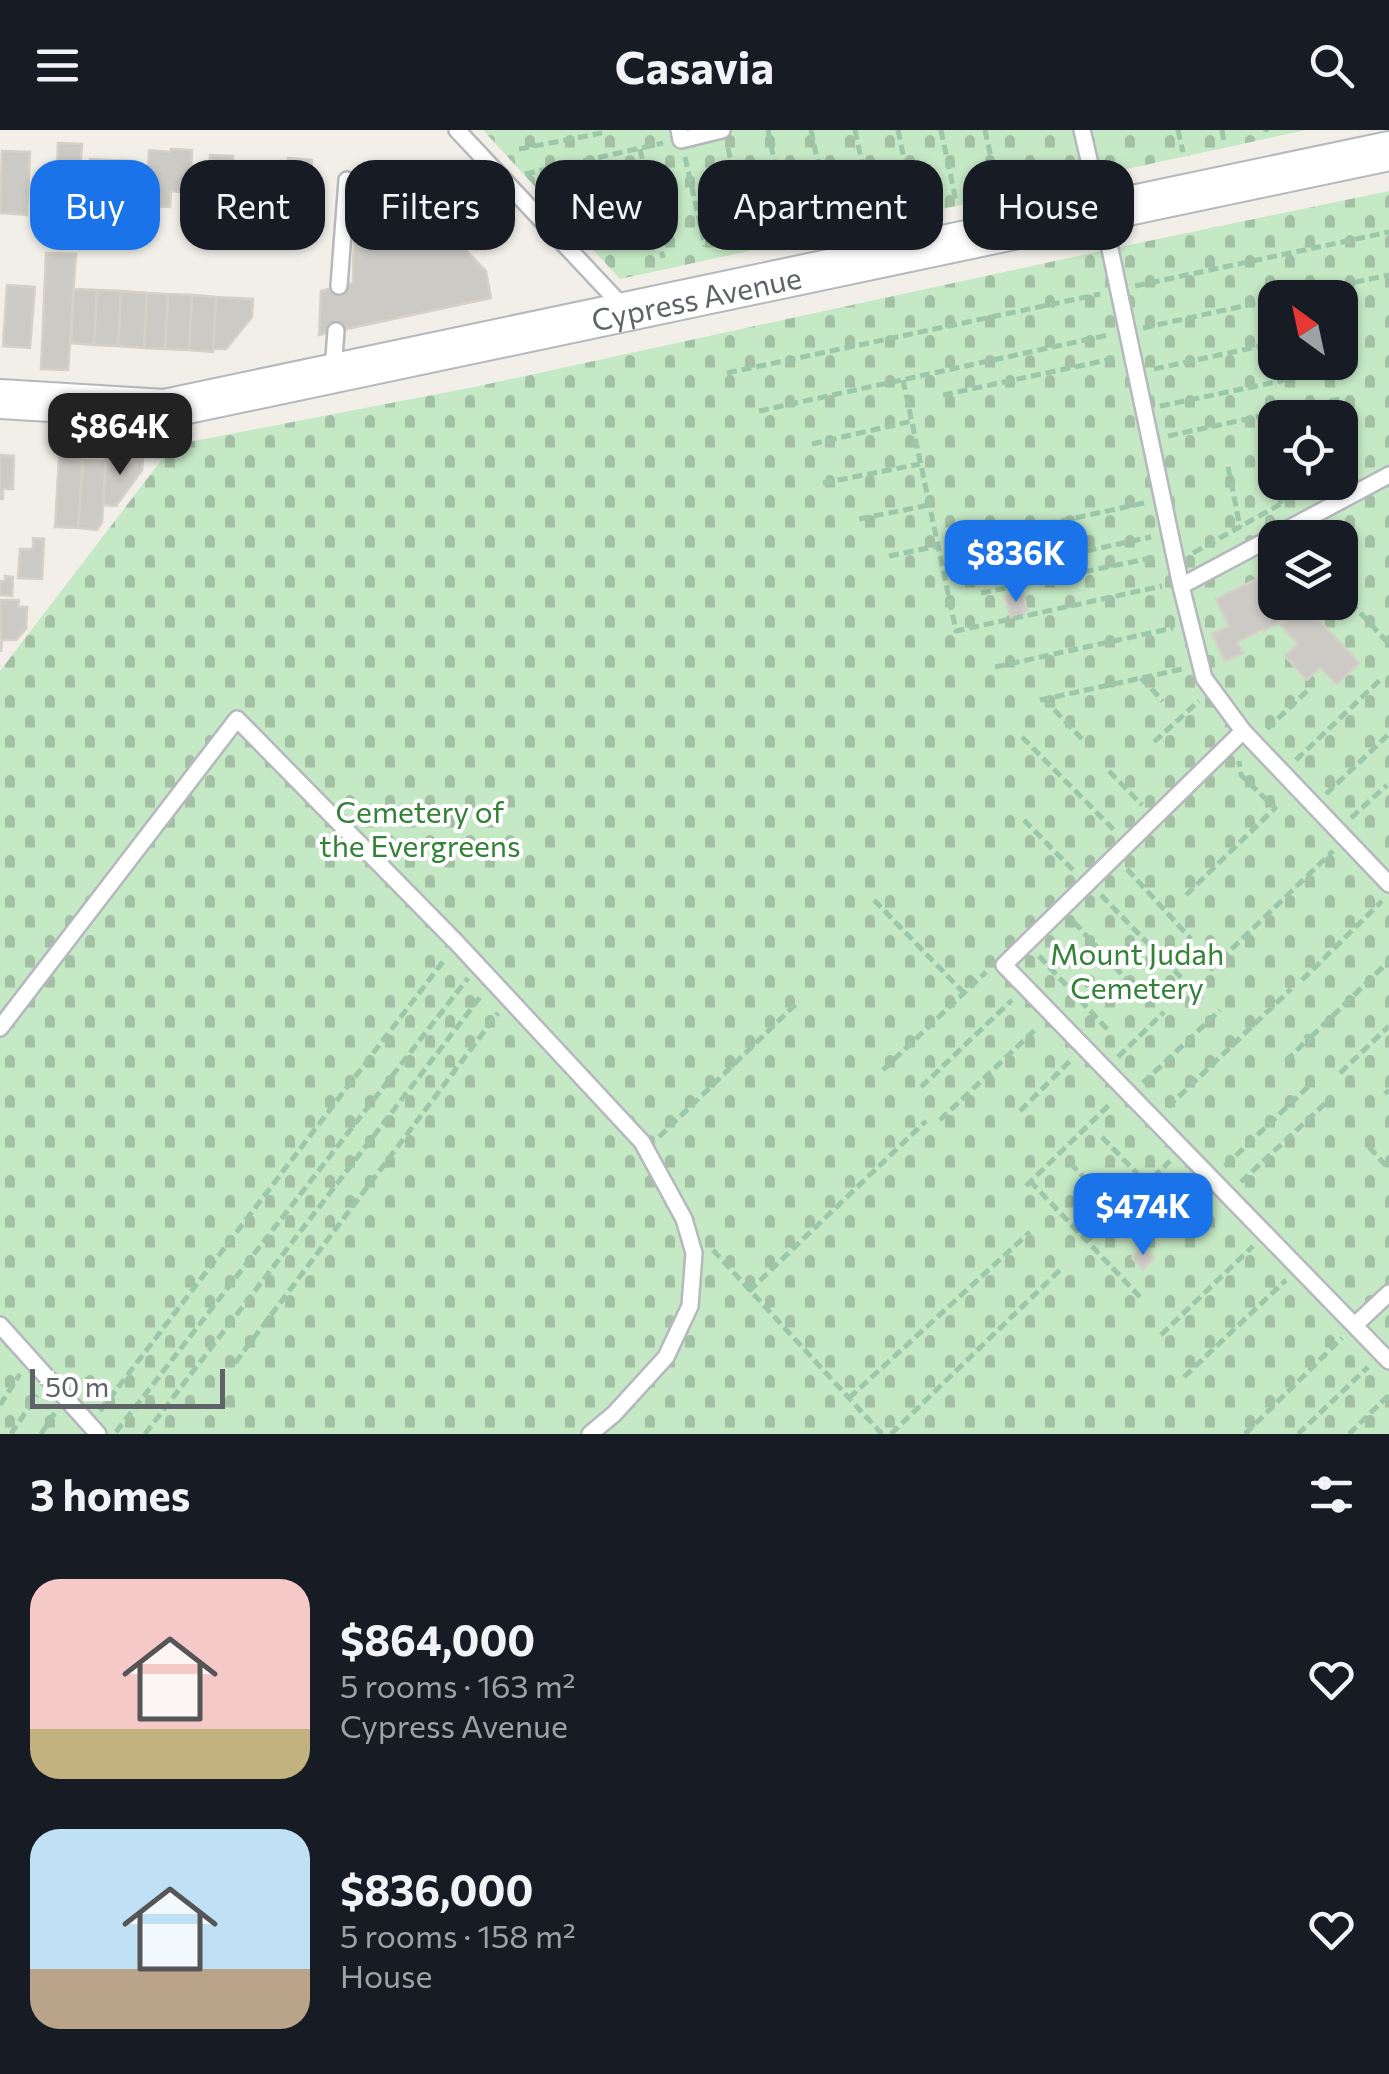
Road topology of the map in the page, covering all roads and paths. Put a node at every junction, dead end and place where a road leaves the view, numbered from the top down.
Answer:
1 (457, 130) edge
2 (722, 130) edge
3 (768, 130) edge
4 (811, 130) edge
5 (855, 130) edge
6 (898, 130) edge
7 (941, 130) edge
8 (985, 130) edge
9 (1082, 130) edge
10 (1178, 130) edge
11 (1222, 130) edge
12 (602, 133) dead end
13 (680, 135) edge
14 (1224, 142) dead end
15 (728, 148) dead end
16 (519, 149) dead end
17 (640, 149) junction
18 (1183, 152) dead end
19 (1389, 152) edge
20 (731, 160) edge
21 (774, 160) edge
22 (817, 160) edge
23 (861, 160) edge
24 (904, 160) edge
25 (992, 160) edge
26 (1089, 160) edge
27 (525, 174) dead end
28 (956, 201) dead end
29 (1134, 203) edge
30 (345, 210) edge
31 (698, 215) edge
32 (1389, 232) edge
33 (963, 240) edge
34 (1110, 250) edge
35 (662, 258) dead end
36 (1389, 274) edge
37 (1358, 281) edge
38 (340, 286) dead end
39 (1119, 290) junction
40 (1258, 302) edge
41 (627, 312) junction
42 (336, 331) dead end
43 (1128, 331) junction
44 (1258, 347) edge
45 (1120, 358) dead end
46 (1136, 372) junction
47 (726, 373) dead end
48 (333, 374) junction
49 (903, 380) junction
50 (1287, 380) edge
51 (944, 394) dead end
52 (0, 399) edge
53 (1340, 399) dead end
54 (1144, 410) junction
55 (759, 411) dead end
56 (912, 422) junction
57 (1150, 440) junction
58 (812, 444) dead end
59 (920, 464) junction
60 (1228, 467) dead end
61 (1389, 475) edge
62 (824, 483) dead end
63 (1281, 500) edge
64 (1289, 500) edge
65 (1152, 501) dead end
66 (1282, 504) junction
67 (929, 505) junction
68 (859, 519) dead end
69 (1240, 527) junction
70 (1159, 535) dead end
71 (973, 540) dead end
72 (938, 546) junction
73 (1164, 555) dead end
74 (889, 556) dead end
75 (1184, 558) dead end
76 (984, 573) dead end
77 (1175, 585) junction
78 (981, 593) dead end
79 (1358, 610) edge
80 (1179, 626) dead end
81 (1389, 644) edge
82 (995, 667) dead end
83 (1188, 668) dead end
84 (1142, 678) junction
85 (1380, 680) dead end
86 (1212, 688) junction
87 (1308, 690) dead end
88 (1163, 701) dead end
89 (1389, 734) edge
90 (1022, 737) dead end
91 (1244, 737) junction
92 (1083, 740) dead end
93 (1154, 742) dead end
94 (1109, 771) dead end
95 (1283, 772) junction
96 (1388, 784) edge
97 (1314, 805) junction
98 (1155, 817) junction
99 (1024, 820) dead end
100 (1342, 835) junction
101 (1128, 844) junction
102 (1115, 856) junction
103 (1088, 883) junction
104 (1389, 884) edge
105 (1389, 894) edge
106 (1186, 895) dead end
107 (874, 900) dead end
108 (1062, 909) junction
109 (1191, 939) dead end
110 (457, 943) junction
111 (1027, 943) junction
112 (1389, 961) edge
113 (478, 965) junction
114 (1210, 970) dead end
115 (986, 971) dead end
116 (1302, 980) dead end
117 (492, 981) junction
118 (1025, 988) junction
119 (1291, 989) dead end
120 (1136, 990) dead end
121 (964, 993) junction
122 (509, 999) junction
123 (799, 1001) dead end
124 (1205, 1002) dead end
125 (1220, 1010) dead end
126 (1164, 1012) dead end
127 (1052, 1014) junction
128 (1389, 1026) edge
129 (0, 1028) edge
130 (1109, 1031) dead end
131 (1084, 1048) junction
132 (1286, 1061) dead end
133 (884, 1070) dead end
134 (1106, 1070) junction
135 (1340, 1073) dead end
136 (1313, 1082) dead end
137 (921, 1087) dead end
138 (1128, 1092) junction
139 (1332, 1097) dead end
140 (1020, 1110) dead end
141 (940, 1120) dead end
142 (1154, 1120) junction
143 (926, 1121) dead end
144 (1102, 1137) dead end
145 (1182, 1148) junction
146 (1369, 1148) dead end
147 (646, 1150) junction
148 (1070, 1163) dead end
149 (1389, 1168) edge
150 (1212, 1178) junction
151 (1147, 1183) junction
152 (1228, 1195) junction
153 (1117, 1212) junction
154 (684, 1219) junction
155 (1030, 1232) dead end
156 (1266, 1233) junction
157 (1196, 1235) dead end
158 (1087, 1241) junction
159 (1063, 1267) dead end
160 (1299, 1268) junction
161 (750, 1291) junction
162 (1389, 1293) edge
163 (1142, 1299) dead end
164 (0, 1325) edge
165 (1355, 1325) junction
166 (1161, 1335) dead end
167 (1385, 1357) edge
168 (234, 1362) dead end
169 (23, 1370) dead end
170 (1184, 1377) dead end
171 (40, 1390) dead end
172 (1389, 1395) edge
173 (849, 1398) junction
174 (0, 1405) edge
175 (56, 1410) dead end
176 (94, 1430) edge
177 (11, 1434) edge
178 (41, 1434) edge
179 (114, 1434) edge
180 (145, 1434) edge
181 (590, 1434) edge
182 (882, 1434) edge
183 (891, 1434) edge
184 (1245, 1434) edge
185 (1298, 1434) edge
186 (1349, 1434) edge

1 - 41 lane
2 - 13 lane
3 - 21 path
4 - 22 path
5 - 23 path
6 - 24 path
7 - 28 path
8 - 25 path
9 - 26 lane
10 - 18 path
11 - 14 path
12 - 16 path
13 - 17 path
13 - 31 path
15 - 20 path
17 - 27 path
17 - 35 path
19 - 29 street, Cypress Avenue
30 - 38 lane
32 - 39 path
33 - 41 street, Cypress Avenue
34 - 39 lane
36 - 37 path
39 - 43 lane
39 - 47 path
40 - 43 path
41 - 48 street, Cypress Avenue
42 - 48 lane
43 - 46 lane
43 - 49 path
44 - 46 path
45 - 51 path
46 - 54 lane
48 - 52 street, Cypress Avenue
49 - 55 path
49 - 56 path
50 - 54 path
53 - 57 path
54 - 57 lane
56 - 58 path
56 - 59 path
57 - 77 lane
59 - 62 path
59 - 67 path
60 - 69 path
61 - 77 lane
63 - 66 path
64 - 66 path
65 - 71 path
66 - 69 path
67 - 68 path
67 - 72 path
69 - 75 path
70 - 76 path
72 - 74 path
72 - 77 path
73 - 78 path
77 - 86 lane
79 - 81 path
80 - 82 path
83 - 84 path
84 - 88 path
84 - 92 path
85 - 95 path
86 - 91 lane
86 - 93 path
87 - 91 path
89 - 97 path
90 - 101 path
91 - 95 lane
91 - 98 lane
91 - 106 path
94 - 98 path
95 - 97 lane
96 - 100 path
97 - 100 lane
98 - 101 lane
99 - 103 path
100 - 104 lane
100 - 114 path
101 - 102 lane
102 - 103 lane
102 - 109 path
103 - 108 lane
103 - 124 path
105 - 116 path
107 - 121 path
108 - 111 lane
108 - 120 path
110 - 113 lane
110 - 129 lane
110 - 176 path
111 - 118 lane
111 - 130 path
112 - 132 path
113 - 117 lane
113 - 179 path
115 - 121 path
117 - 122 lane
117 - 180 path
118 - 127 lane
118 - 137 path
119 - 142 path
121 - 133 path
122 - 147 lane
122 - 168 path
123 - 147 path
125 - 138 path
126 - 134 path
127 - 131 lane
127 - 141 path
128 - 135 path
131 - 134 lane
131 - 140 path
134 - 138 lane
136 - 150 path
138 - 142 lane
138 - 158 path
139 - 152 path
142 - 145 lane
143 - 161 path
144 - 151 path
145 - 150 lane
145 - 151 path
146 - 149 path
147 - 154 lane
148 - 153 path
150 - 152 lane
151 - 153 path
151 - 157 path
152 - 156 lane
153 - 158 path
154 - 161 path
154 - 181 lane
155 - 173 path
156 - 160 lane
156 - 166 path
158 - 163 path
159 - 183 path
160 - 165 lane
160 - 170 path
161 - 173 path
162 - 165 lane
164 - 176 lane
165 - 167 lane
165 - 184 path
167 - 185 path
169 - 174 path
171 - 177 path
172 - 186 path
173 - 182 path
175 - 178 path

